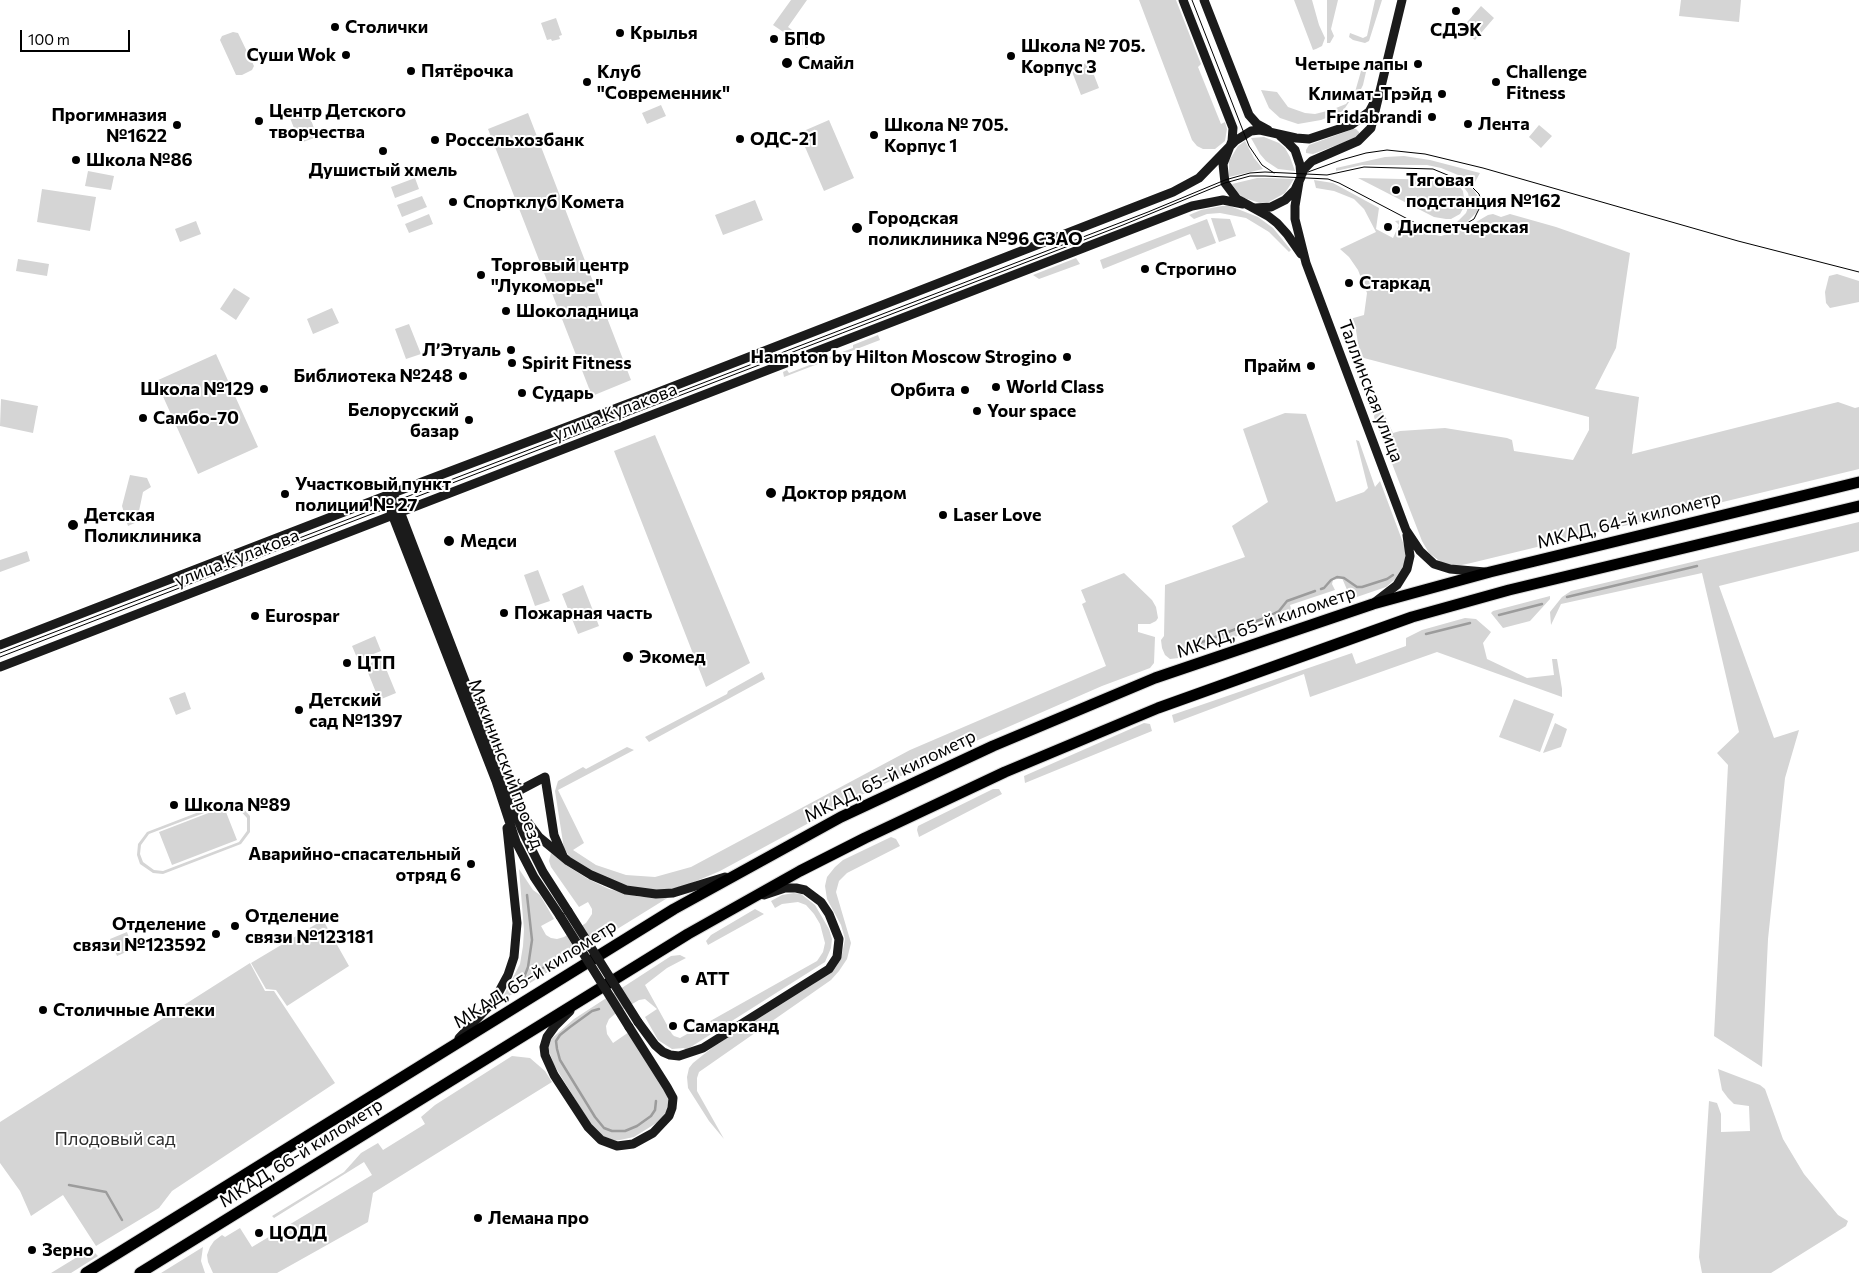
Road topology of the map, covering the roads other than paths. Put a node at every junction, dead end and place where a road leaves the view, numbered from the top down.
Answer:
1 (1183, 0) edge
2 (1204, 0) edge
3 (1402, 0) edge
4 (1378, 95) junction
5 (1274, 133) junction
6 (1229, 148) junction
7 (1300, 178) junction
8 (1248, 206) junction
9 (1306, 263) junction
10 (1859, 482) edge
11 (389, 494) junction
12 (1859, 506) edge
13 (396, 514) junction
14 (1406, 530) junction
15 (1490, 572) junction
16 (1408, 594) joint
17 (1373, 604) junction
18 (0, 645) edge
19 (0, 667) edge
20 (506, 797) junction
21 (505, 811) junction
22 (516, 842) junction
23 (531, 850) junction
24 (510, 852) junction
25 (568, 861) junction
26 (742, 871) junction
27 (745, 902) junction
28 (564, 914) junction
29 (598, 988) junction
30 (452, 1046) junction
31 (422, 1064) joint
32 (86, 1273) edge
33 (140, 1273) edge

1 - 6 main road, Таллинская улица
2 - 5 main road, Таллинская улица
3 - 4 main road
4 - 5 main road
4 - 7 main road
5 - 6 main road
5 - 7 main road, Таллинская улица
6 - 8 main road, Таллинская улица
6 - 11 main road, улица Кулакова
7 - 8 main road
7 - 9 main road, Таллинская улица
8 - 9 main road, Таллинская улица
8 - 13 main road, улица Кулакова
9 - 14 main road, Таллинская улица
10 - 15 highway, МКАД, 64-й километр
11 - 13 main road, Мякининский проезд
11 - 18 main road, улица Кулакова
12 - 27 highway
13 - 19 main road, улица Кулакова
13 - 20 main road, Мякининский проезд
14 - 15 main road, Таллинская улица
14 - 17 main road, Таллинская улица
15 - 16 highway, МКАД, 64-й километр
16 - 17 highway, МКАД, 65-й километр
17 - 26 highway, МКАД, 65-й километр
20 - 21 main road, Мякининский проезд
20 - 23 main road, Мякининский проезд
20 - 25 main road
20 - 25 main road
21 - 22 main road, Мякининский проезд
21 - 24 main road
22 - 23 main road
22 - 24 main road
22 - 28 main road, Мякининский проезд
23 - 28 main road, Мякининский проезд
24 - 30 main road
25 - 26 main road
26 - 30 highway, МКАД, 65-й километр
27 - 28 main road, Мякининский проезд, bridge
27 - 29 highway
28 - 29 main road, Мякининский проезд, bridge
29 - 33 highway, МКАД, 66-й километр
30 - 31 highway, МКАД, 65-й километр
31 - 32 highway, МКАД, 66-й километр

